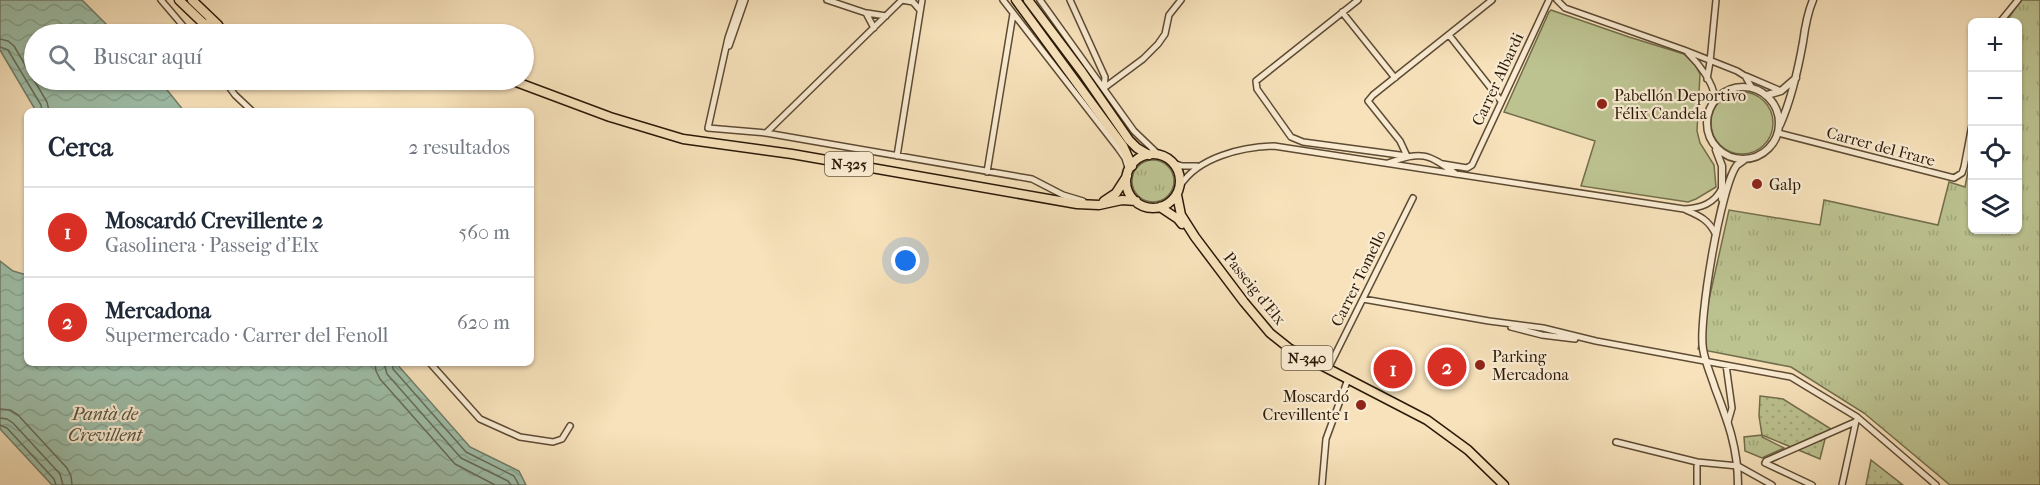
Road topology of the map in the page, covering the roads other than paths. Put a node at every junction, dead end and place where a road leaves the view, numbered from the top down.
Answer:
1 (161, 0) edge
2 (179, 0) edge
3 (192, 0) edge
4 (741, 0) edge
5 (746, 0) edge
6 (827, 0) edge
7 (902, 0) edge
8 (922, 0) edge
9 (1003, 0) edge
10 (1016, 0) edge
11 (1028, 0) edge
12 (1040, 0) edge
13 (1070, 0) edge
14 (1182, 0) edge
15 (1358, 0) edge
16 (1492, 0) edge
17 (1549, 0) edge
18 (1557, 0) edge
19 (1716, 0) edge
20 (1813, 0) edge
21 (2018, 0) edge
22 (920, 9) junction
23 (1342, 12) junction
24 (865, 13) junction
25 (1013, 14) junction
26 (886, 16) junction
27 (2003, 18) edge
28 (181, 24) edge
29 (205, 24) edge
30 (217, 24) edge
31 (874, 28) junction
32 (1449, 35) junction
33 (727, 50) junction
34 (1684, 50) junction
35 (1710, 62) junction
36 (1745, 76) junction
37 (1796, 77) junction
38 (1395, 78) junction
39 (1707, 79) junction
40 (1104, 88) junction
41 (1752, 88) junction
42 (534, 89) edge
43 (231, 90) edge
44 (1781, 91) junction
45 (1767, 96) junction
46 (1715, 99) junction
47 (1501, 101) junction
48 (249, 108) edge
49 (1972, 126) edge
50 (1778, 130) junction
51 (766, 133) junction
52 (1715, 147) junction
53 (1149, 155) junction
54 (1159, 155) junction
55 (897, 156) junction
56 (1407, 156) junction
57 (1744, 160) junction
58 (1173, 164) junction
59 (1386, 164) junction
60 (1443, 164) junction
61 (1202, 165) junction
62 (1129, 171) junction
63 (987, 172) junction
64 (1457, 175) junction
65 (1722, 187) junction
66 (1178, 190) junction
67 (1413, 198) dead end
68 (1136, 201) junction
69 (1090, 204) junction
70 (1722, 205) junction
71 (1160, 207) junction
72 (1684, 209) junction
73 (1719, 220) junction
74 (1708, 222) junction
75 (1716, 236) junction
76 (1195, 237) junction
77 (1363, 299) junction
78 (1706, 361) junction
79 (1726, 365) junction
80 (433, 366) edge
81 (1328, 369) junction
82 (1348, 379) junction
83 (1856, 420) junction
84 (1728, 423) junction
85 (570, 426) dead end
86 (1453, 439) junction
87 (1616, 442) dead end
88 (1697, 462) junction
89 (1738, 466) junction
90 (1933, 484) edge
91 (1322, 485) edge
92 (1498, 485) edge
93 (1504, 485) edge
94 (1697, 485) edge
95 (1737, 485) edge
96 (1772, 485) edge
97 (1812, 485) edge
98 (1842, 485) edge

1 - 28 street
2 - 29 highway
3 - 30 highway
4 - 33 street
5 - 33 street
6 - 24 street
7 - 22 street
7 - 26 street
8 - 22 street
9 - 25 street
10 - 62 highway
11 - 53 highway
12 - 40 street
13 - 40 street
14 - 40 street
15 - 23 street
16 - 32 street
17 - 47 street, Carrer Albardi
18 - 34 street
19 - 35 street
20 - 37 street
21 - 27 street
22 - 55 street
23 - 38 street
23 - 56 street
24 - 26 street
24 - 31 street
25 - 62 street
25 - 63 street
26 - 31 street
31 - 51 street
32 - 38 street
32 - 47 street
33 - 51 street
34 - 35 street
34 - 39 street
35 - 36 street
35 - 39 street
36 - 41 street
36 - 44 street
37 - 44 street
37 - 50 street
38 - 56 street
39 - 46 street
40 - 54 street
41 - 45 street
41 - 46 street
42 - 69 highway, N-325
43 - 48 street
44 - 45 street
45 - 50 street
46 - 52 street
47 - 60 street, Carrer Albardi
49 - 50 street, Carrer del Frare
50 - 57 street
51 - 55 street
52 - 57 street
52 - 65 street
53 - 54 highway
53 - 62 highway
54 - 58 highway
55 - 63 street
56 - 59 street
56 - 60 street
57 - 70 street
58 - 61 street
58 - 66 highway, N-340
59 - 61 street
59 - 64 street
60 - 64 street
61 - 66 street
62 - 68 highway
62 - 69 highway
63 - 69 street
64 - 72 street
65 - 70 street
65 - 72 street
66 - 71 highway
66 - 76 highway, N-340
67 - 77 street, Carrer Tomello
68 - 69 highway, N-325
68 - 71 highway, N-340
70 - 73 street
71 - 76 highway, N-340
72 - 74 street
73 - 74 street
73 - 75 street
74 - 75 street
75 - 78 street
76 - 81 highway, Passeig d'Elx / N-340
77 - 78 street
77 - 81 street, Carrer Tomello
78 - 79 street
78 - 84 street
79 - 83 street
79 - 84 street
80 - 85 street
81 - 82 highway, Passeig d'Elx / N-340
82 - 86 highway, Passeig d'Elx / N-340
82 - 91 street
83 - 90 street
83 - 97 street
83 - 98 street
84 - 89 street
86 - 92 highway, Passeig d'Elx / N-340
86 - 93 highway, Passeig d'Elx / N-340
87 - 88 street
88 - 89 street
88 - 94 street
89 - 95 street
89 - 96 street

